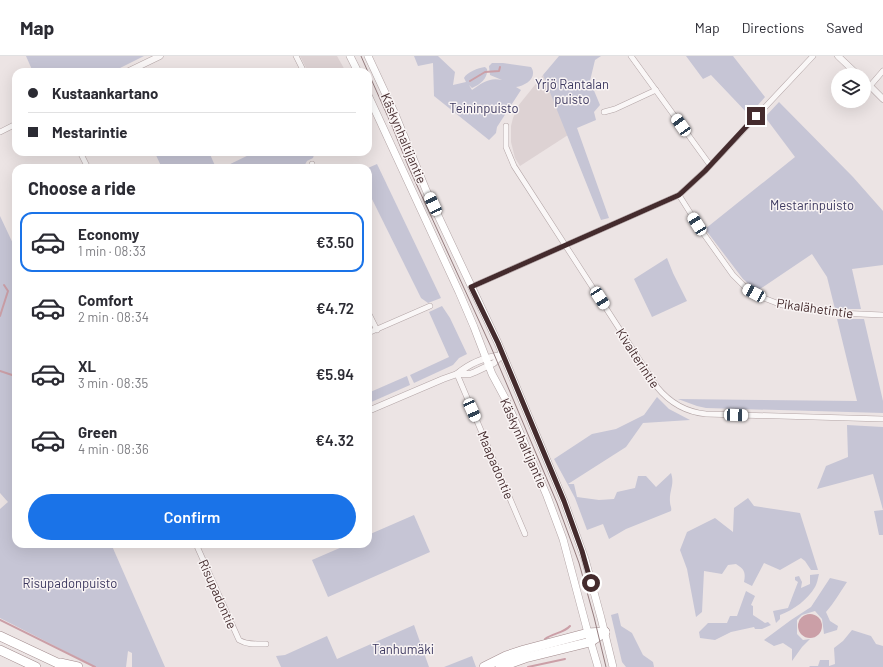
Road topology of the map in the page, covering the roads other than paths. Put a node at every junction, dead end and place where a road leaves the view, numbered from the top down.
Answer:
1 (160, 56) edge
2 (296, 56) edge
3 (350, 56) edge
4 (368, 56) edge
5 (631, 56) edge
6 (813, 56) edge
7 (838, 56) edge
8 (135, 68) edge
9 (302, 68) edge
10 (356, 68) edge
11 (851, 68) edge
12 (883, 71) edge
13 (871, 85) edge
14 (871, 87) edge
15 (656, 90) junction
16 (883, 99) edge
17 (372, 104) edge
18 (604, 112) dead end
19 (12, 126) edge
20 (506, 126) dead end
21 (0, 132) edge
22 (710, 165) junction
23 (679, 195) junction
24 (566, 246) junction
25 (471, 287) junction
26 (430, 306) dead end
27 (883, 315) edge
28 (372, 320) edge
29 (377, 330) junction
30 (372, 332) edge
31 (503, 354) junction
32 (486, 358) junction
33 (489, 365) junction
34 (457, 374) junction
35 (372, 409) edge
36 (883, 419) edge
37 (525, 534) dead end
38 (198, 548) edge
39 (605, 632) junction
40 (588, 633) junction
41 (0, 636) edge
42 (590, 642) junction
43 (266, 644) dead end
44 (0, 650) edge
45 (53, 661) junction
46 (36, 667) edge
47 (66, 667) edge
48 (78, 667) edge
49 (484, 667) edge
50 (500, 667) edge
51 (598, 667) edge
52 (613, 667) edge

1 - 8 street
2 - 9 street
3 - 10 main road
4 - 25 main road, Käskynhaltijantie
5 - 15 street
6 - 22 street
7 - 11 street
12 - 13 street
14 - 16 street
15 - 18 street
15 - 22 street
17 - 32 main road, Käskynhaltijantie
19 - 21 street
20 - 24 street, Kivalterintie
22 - 23 street
23 - 24 street
23 - 27 street, Pikalähetintie
24 - 25 street
24 - 36 street, Kivalterintie
25 - 31 main road, Käskynhaltijantie
26 - 29 street
28 - 29 street
29 - 30 street
31 - 32 street
31 - 33 street
31 - 39 main road, Käskynhaltijantie
32 - 33 main road, Käskynhaltijantie
32 - 34 street
33 - 34 street
33 - 40 main road, Käskynhaltijantie
34 - 35 street
34 - 37 street, Maapadontie
38 - 43 street, Risupadontie
39 - 40 highway
39 - 42 highway
39 - 52 main road, Käskynhaltijantie
40 - 42 main road, Käskynhaltijantie
40 - 49 highway
41 - 45 highway
42 - 50 highway
42 - 51 main road, Käskynhaltijantie
44 - 46 highway
45 - 47 highway
45 - 48 highway

